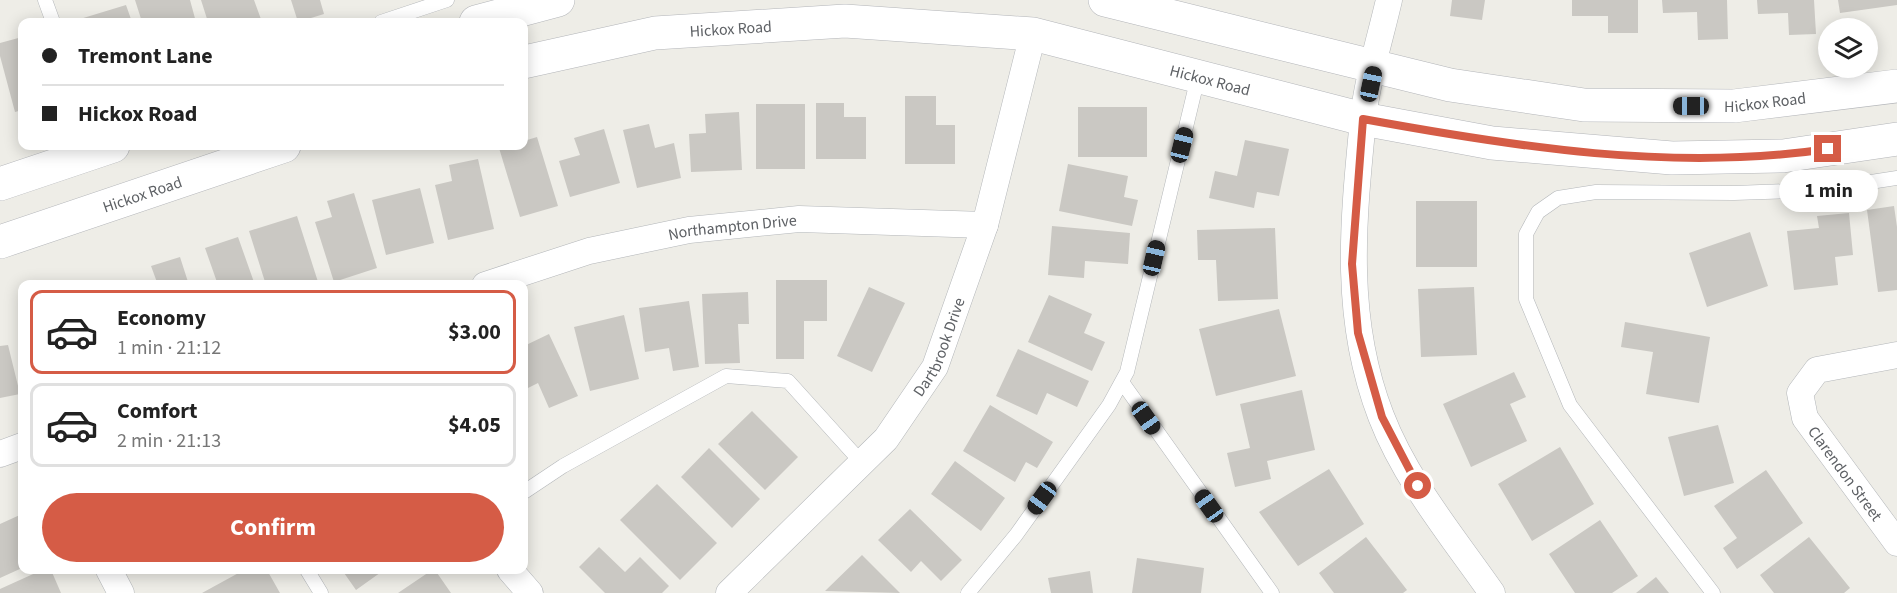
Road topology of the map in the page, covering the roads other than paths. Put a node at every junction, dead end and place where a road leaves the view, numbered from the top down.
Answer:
1 (45, 0) edge
2 (447, 0) edge
3 (558, 0) edge
4 (1105, 0) edge
5 (1389, 0) edge
6 (52, 18) edge
7 (393, 18) edge
8 (491, 18) edge
9 (1033, 34) junction
10 (528, 61) edge
11 (1374, 66) junction
12 (1198, 77) junction
13 (1897, 86) edge
14 (1363, 119) junction
15 (1897, 139) edge
16 (101, 150) edge
17 (272, 150) edge
18 (1897, 178) edge
19 (0, 184) edge
20 (985, 225) junction
21 (0, 242) edge
22 (501, 280) edge
23 (1897, 355) edge
24 (1122, 382) junction
25 (18, 447) edge
26 (0, 454) edge
27 (862, 463) junction
28 (528, 490) edge
29 (1897, 543) edge
30 (111, 574) edge
31 (309, 574) edge
32 (513, 574) edge
33 (121, 593) edge
34 (321, 593) edge
35 (530, 593) edge
36 (729, 593) edge
37 (969, 593) edge
38 (1272, 593) edge
39 (1492, 593) edge
40 (1713, 593) edge

1 - 6 lane
2 - 7 lane
3 - 8 street
4 - 11 street, Hickox Road
5 - 11 street
9 - 10 street, Hickox Road
9 - 12 street, Hickox Road
9 - 20 street, Dartbrook Drive
11 - 13 street, Hickox Road
11 - 14 street
12 - 14 street, Hickox Road
12 - 24 lane
14 - 15 street, Hickox Road
14 - 39 street
16 - 19 street
17 - 21 street, Hickox Road
18 - 40 lane
20 - 22 street, Northampton Drive
20 - 27 street, Dartbrook Drive
23 - 29 street, Clarendon Street
24 - 37 lane
24 - 38 lane
25 - 26 street
27 - 28 lane
27 - 36 street, Dartbrook Drive
30 - 33 street
31 - 34 lane
32 - 35 street

